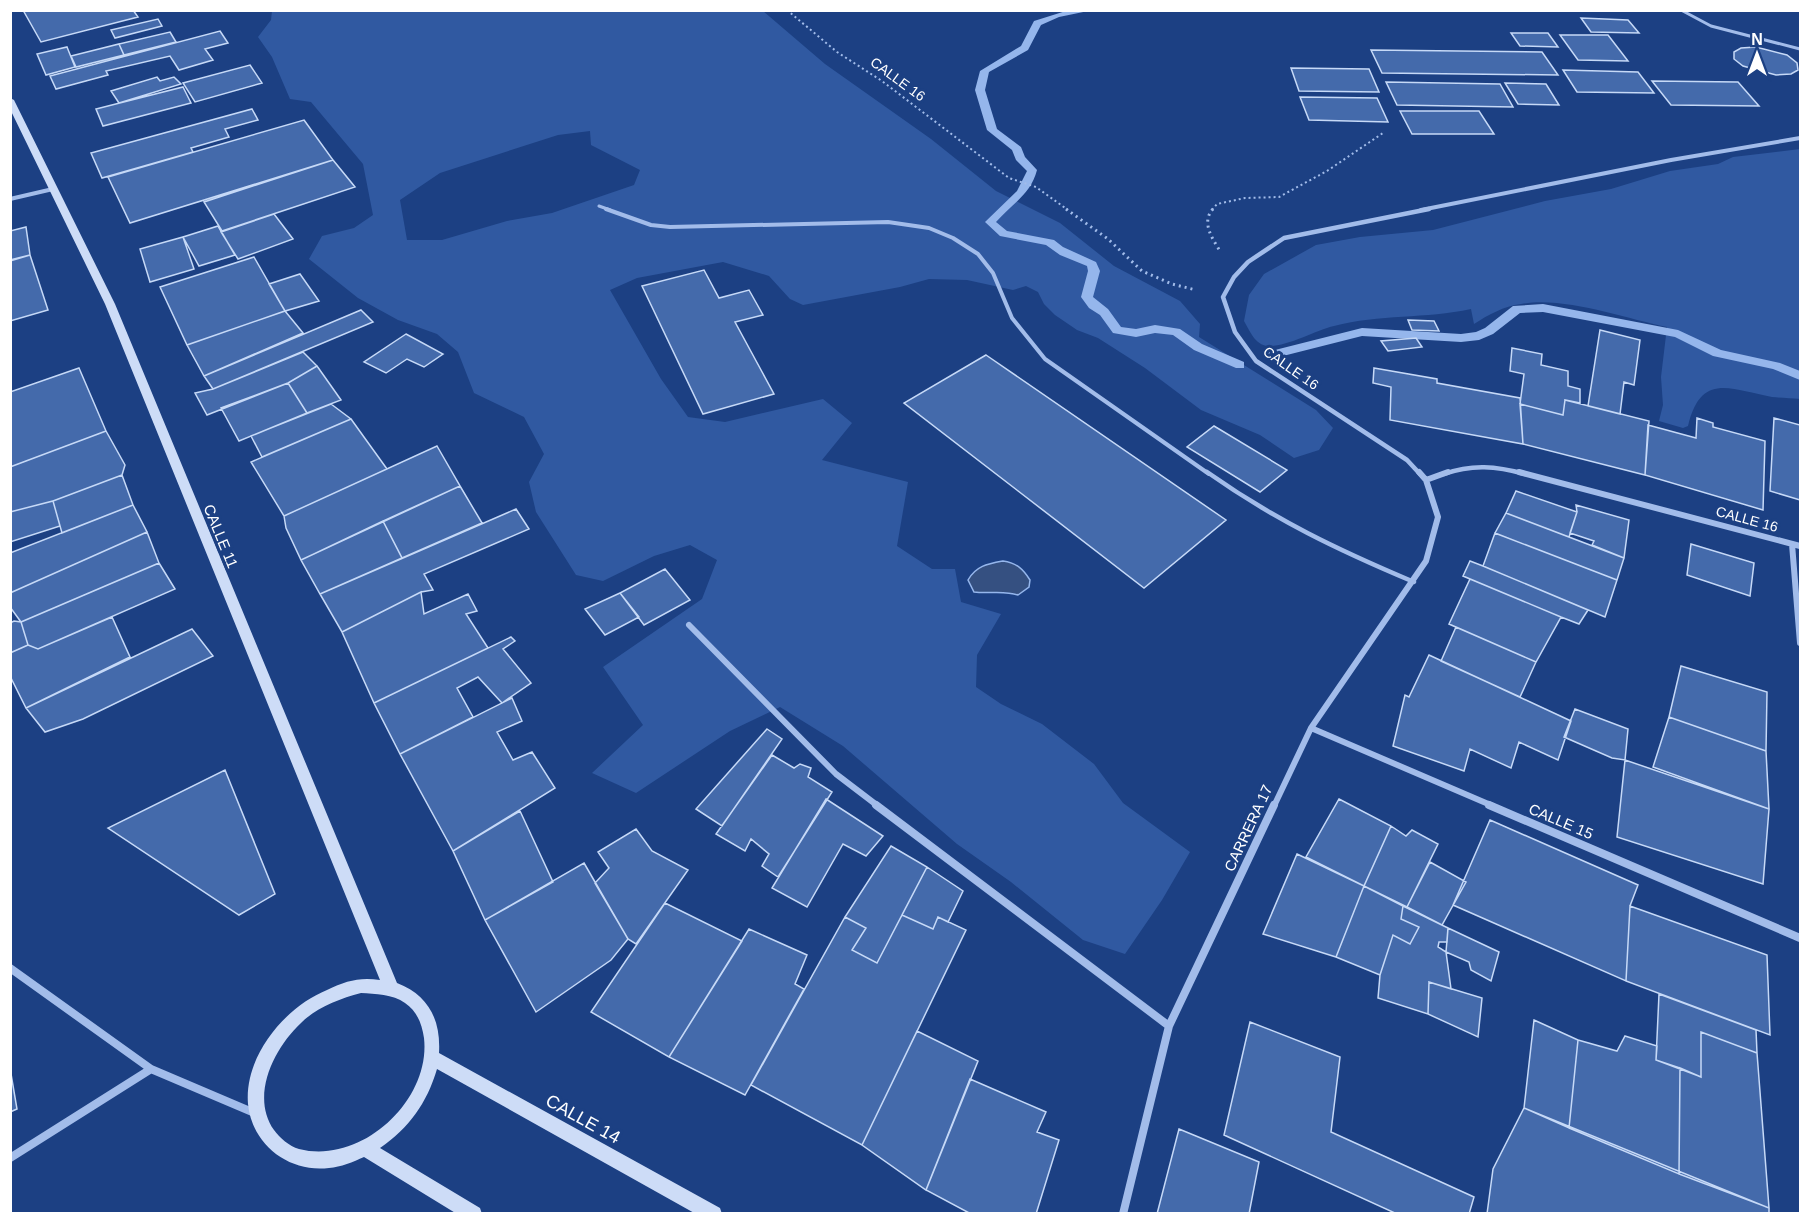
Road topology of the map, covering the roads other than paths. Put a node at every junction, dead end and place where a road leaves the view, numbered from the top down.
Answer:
1 (1681, 10) edge
2 (1800, 49) edge
3 (10, 100) edge
4 (1800, 138) edge
5 (53, 189) junction
6 (10, 199) edge
7 (599, 206) dead end
8 (1426, 480) junction
9 (1792, 544) junction
10 (1800, 546) edge
11 (1414, 582) junction
12 (689, 626) dead end
13 (1800, 643) edge
14 (1311, 728) junction
15 (1800, 938) edge
16 (10, 968) edge
17 (391, 988) junction
18 (1169, 1026) junction
19 (433, 1059) junction
20 (151, 1069) junction
21 (258, 1114) junction
22 (366, 1149) junction
23 (10, 1158) edge
24 (474, 1214) edge
25 (714, 1214) edge
26 (1123, 1214) edge

1 - 2 lane
3 - 5 street, CALLE 11
4 - 8 street, CALLE 16
5 - 6 street
5 - 17 street, CALLE 11
7 - 11 lane
8 - 9 street, CALLE 16
8 - 11 street, CARRERA 17
9 - 10 street, CALLE 16
9 - 13 street
11 - 14 street, CARRERA 17
12 - 18 street
14 - 15 street, CALLE 15
14 - 18 street, CARRERA 17
16 - 20 street
17 - 19 street
17 - 21 street
18 - 26 street, CARRERA 17
19 - 22 street
19 - 25 street, CALLE 14
20 - 21 street
20 - 23 street
21 - 22 street
22 - 24 street

